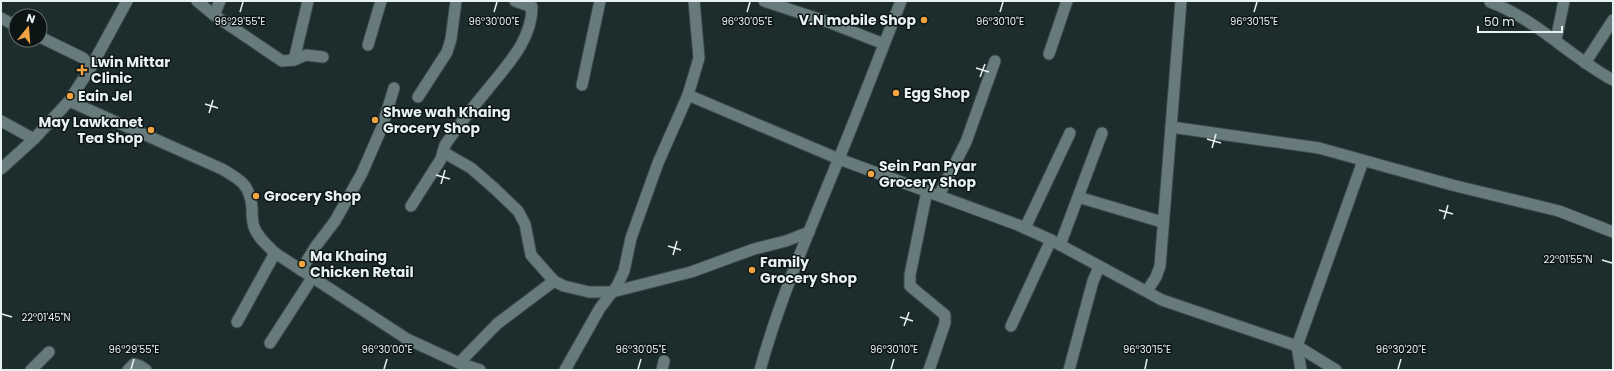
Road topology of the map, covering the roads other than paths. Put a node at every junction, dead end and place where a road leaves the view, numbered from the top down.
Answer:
1 (127, 1) edge
2 (197, 1) edge
3 (220, 1) edge
4 (308, 1) edge
5 (381, 1) edge
6 (456, 1) edge
7 (515, 1) edge
8 (600, 1) edge
9 (694, 1) edge
10 (764, 1) edge
11 (900, 1) edge
12 (1067, 1) edge
13 (1181, 1) edge
14 (1488, 1) edge
15 (1564, 1) edge
16 (214, 15) junction
17 (1613, 20) edge
18 (1556, 40) junction
19 (48, 41) edge
20 (884, 44) junction
21 (368, 45) dead end
22 (1050, 54) dead end
23 (323, 57) dead end
24 (294, 60) junction
25 (995, 61) dead end
26 (1585, 63) junction
27 (92, 67) junction
28 (1613, 80) edge
29 (582, 85) dead end
30 (394, 88) dead end
31 (688, 95) junction
32 (418, 97) dead end
33 (69, 101) junction
34 (1, 121) edge
35 (1171, 127) junction
36 (1070, 133) dead end
37 (1102, 133) dead end
38 (34, 139) junction
39 (443, 152) junction
40 (839, 158) junction
41 (1363, 161) junction
42 (1, 169) edge
43 (927, 191) junction
44 (939, 195) junction
45 (1078, 197) junction
46 (411, 206) dead end
47 (1162, 222) junction
48 (1025, 228) junction
49 (809, 232) junction
50 (1613, 232) edge
51 (1055, 242) junction
52 (275, 253) junction
53 (1099, 267) junction
54 (301, 270) junction
55 (312, 278) junction
56 (554, 281) junction
57 (1147, 291) junction
58 (612, 292) junction
59 (237, 322) dead end
60 (1011, 326) dead end
61 (270, 343) dead end
62 (1297, 346) junction
63 (49, 352) dead end
64 (459, 363) junction
65 (31, 370) edge
66 (128, 370) edge
67 (146, 370) edge
68 (480, 370) edge
69 (565, 370) edge
70 (760, 370) edge
71 (929, 370) edge
72 (1069, 370) edge
73 (1301, 370) edge
74 (1336, 370) edge

1 - 27 street
2 - 16 street
3 - 16 street
4 - 24 street
5 - 21 street
6 - 32 street
7 - 39 street
8 - 29 street
9 - 31 street
10 - 20 street
11 - 20 street
12 - 22 street
13 - 35 street
14 - 18 street
15 - 18 street
16 - 24 street
17 - 26 street
18 - 26 street
19 - 27 street
20 - 40 street
23 - 24 street
25 - 44 street
26 - 28 street
27 - 33 street
30 - 54 street
31 - 40 street
31 - 58 street
33 - 38 street
33 - 52 street
34 - 38 street
35 - 41 street
35 - 47 street
36 - 48 street
37 - 45 street
38 - 42 street
39 - 46 street
39 - 56 street
40 - 43 street
40 - 49 street
41 - 50 street
41 - 62 street
43 - 44 street
43 - 71 street
44 - 48 street
45 - 47 street
45 - 51 street
47 - 57 street
48 - 51 street
49 - 58 street
49 - 70 street
51 - 53 street
51 - 60 street
52 - 54 street
52 - 59 street
53 - 57 street
53 - 72 street
54 - 55 street
55 - 61 street
55 - 64 street
56 - 58 street
56 - 64 street
57 - 62 street
58 - 69 street
62 - 73 street
62 - 74 street
63 - 65 street
64 - 68 street
66 - 67 street

